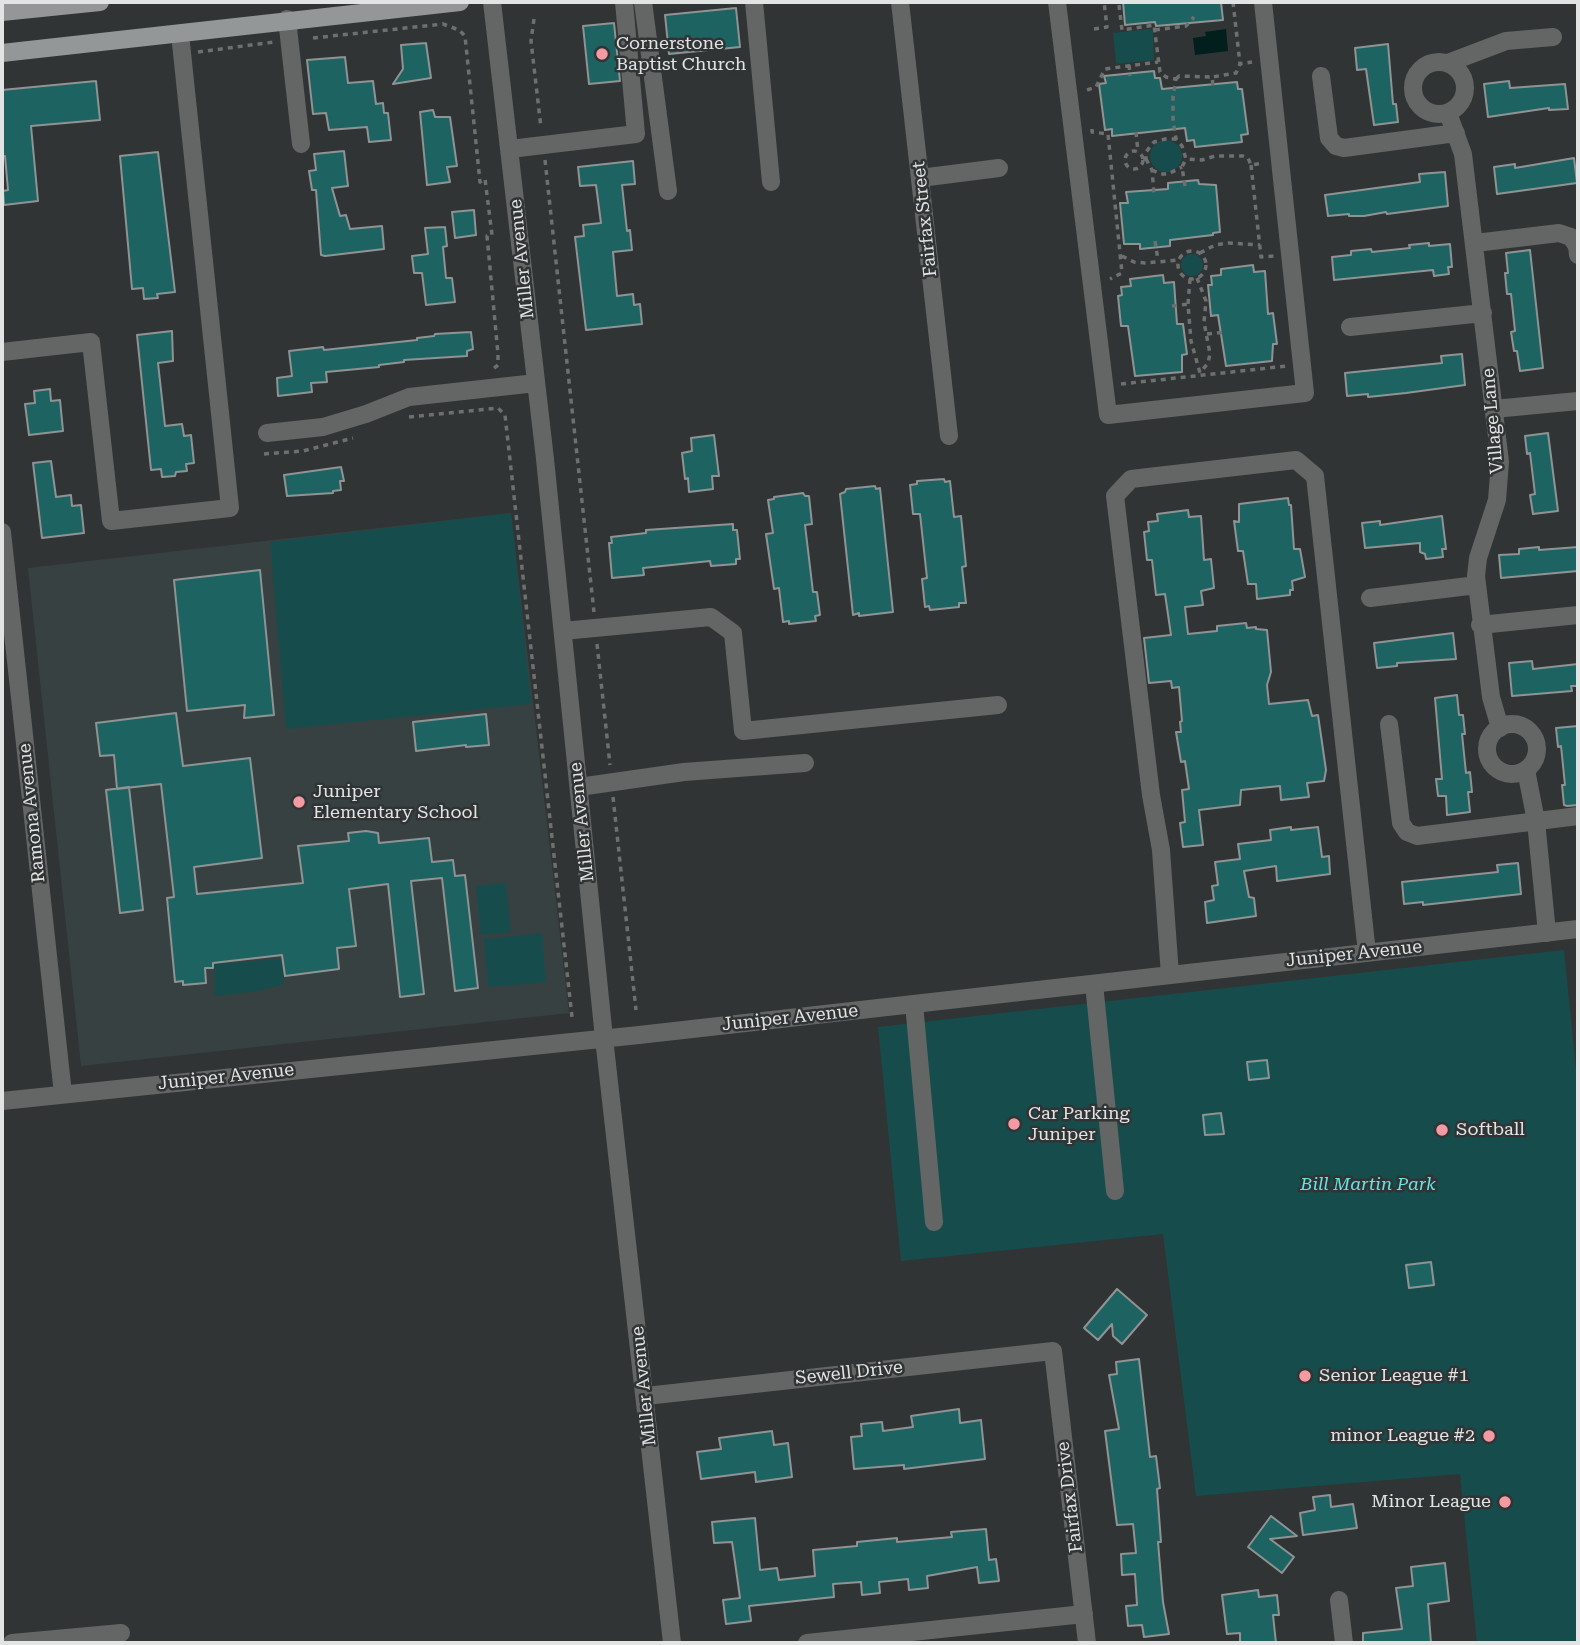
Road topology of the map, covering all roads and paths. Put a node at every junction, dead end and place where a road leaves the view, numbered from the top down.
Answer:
1 (100, 2) edge
2 (460, 2) edge
3 (492, 2) edge
4 (624, 2) edge
5 (643, 2) edge
6 (754, 2) edge
7 (901, 2) edge
8 (1058, 2) edge
9 (1104, 2) edge
10 (1233, 2) edge
11 (1263, 2) edge
12 (1119, 5) dead end
13 (10, 8) edge
14 (1194, 17) dead end
15 (287, 19) junction
16 (534, 19) dead end
17 (1094, 29) dead end
18 (1154, 30) junction
19 (180, 34) junction
20 (1553, 37) dead end
21 (289, 40) junction
22 (2, 53) edge
23 (182, 54) junction
24 (1158, 62) junction
25 (1240, 64) junction
26 (1448, 64) junction
27 (1129, 65) junction
28 (1254, 72) dead end
29 (1130, 76) dead end
30 (1321, 76) dead end
31 (1212, 77) junction
32 (1176, 79) junction
33 (1213, 85) dead end
34 (1088, 100) dead end
35 (1448, 113) junction
36 (1091, 121) dead end
37 (1136, 132) dead end
38 (1455, 133) junction
39 (1176, 139) junction
40 (301, 144) dead end
41 (543, 145) junction
42 (510, 149) junction
43 (1138, 152) junction
44 (1145, 158) junction
45 (1186, 159) junction
46 (1265, 163) dead end
47 (1251, 165) junction
48 (1182, 167) junction
49 (999, 168) dead end
50 (1152, 170) junction
51 (920, 178) junction
52 (771, 182) dead end
53 (1185, 186) dead end
54 (668, 191) dead end
55 (1154, 194) dead end
56 (1155, 241) dead end
57 (1475, 243) junction
58 (1260, 245) junction
59 (1200, 253) junction
60 (1578, 255) edge
61 (1122, 256) junction
62 (1275, 256) dead end
63 (1158, 260) junction
64 (1179, 260) junction
65 (1197, 278) junction
66 (1189, 279) junction
67 (1111, 291) dead end
68 (1214, 299) dead end
69 (1206, 300) junction
70 (1188, 304) junction
71 (1172, 306) dead end
72 (1483, 313) junction
73 (1350, 327) dead end
74 (1226, 332) dead end
75 (1207, 334) junction
76 (2, 352) edge
77 (1289, 366) dead end
78 (482, 372) dead end
79 (1200, 374) junction
80 (536, 383) junction
81 (1121, 384) dead end
82 (1578, 401) edge
83 (1494, 410) junction
84 (407, 417) dead end
85 (267, 433) dead end
86 (949, 436) dead end
87 (355, 437) dead end
88 (264, 454) dead end
89 (2, 532) edge
90 (1476, 585) junction
91 (1370, 598) dead end
92 (1578, 615) edge
93 (1480, 625) junction
94 (595, 627) junction
95 (563, 631) junction
96 (998, 705) dead end
97 (1389, 724) dead end
98 (1500, 728) junction
99 (805, 763) dead end
100 (1526, 770) junction
101 (612, 782) junction
102 (579, 787) junction
103 (1578, 816) edge
104 (1536, 821) junction
105 (1578, 929) edge
106 (1547, 933) junction
107 (1367, 953) junction
108 (1170, 975) junction
109 (1094, 984) junction
110 (914, 1004) junction
111 (636, 1010) dead end
112 (572, 1017) dead end
113 (604, 1038) junction
114 (63, 1094) junction
115 (2, 1101) edge
116 (1115, 1191) dead end
117 (934, 1222) dead end
118 (1053, 1351) joint
119 (646, 1396) junction
120 (1339, 1601) dead end
121 (1084, 1614) junction
122 (121, 1633) dead end
123 (12, 1643) edge
124 (672, 1643) edge
125 (807, 1643) edge
126 (1087, 1643) edge
127 (1344, 1643) edge

1 - 13 main road
2 - 15 main road
3 - 42 street, Miller Avenue
4 - 41 street
5 - 54 street
6 - 52 street
7 - 51 street, Fairfax Street
8 - 11 street
9 - 17 path
10 - 25 path
12 - 18 path
14 - 18 path
15 - 19 main road
15 - 21 street
16 - 41 path
18 - 24 path
19 - 22 main road
19 - 23 street
20 - 26 street
21 - 23 path
21 - 40 street
21 - 78 path
23 - 76 street
24 - 27 path
24 - 32 path
25 - 28 path
25 - 31 path
26 - 35 street
26 - 35 street
27 - 29 path
27 - 34 path
30 - 38 street
31 - 32 path
31 - 33 path
32 - 39 path
35 - 38 street, Village Lane
36 - 61 path
37 - 43 path
38 - 57 street, Village Lane
39 - 44 path
39 - 45 path
41 - 42 street
41 - 94 path
42 - 80 street, Miller Avenue
43 - 44 path
43 - 44 path
44 - 50 path
45 - 47 path
45 - 48 path
46 - 47 path
47 - 58 path
48 - 50 path
48 - 53 path
49 - 51 street
50 - 55 path
51 - 86 street, Fairfax Street
56 - 63 path
57 - 60 street
57 - 72 street, Village Lane
58 - 59 path
58 - 62 path
59 - 64 path
59 - 65 path
61 - 63 path
61 - 67 path
63 - 64 path
64 - 66 path
65 - 66 path
65 - 69 path
66 - 70 path
68 - 69 path
69 - 75 path
70 - 71 path
70 - 79 path
72 - 73 street
72 - 83 street, Village Lane
74 - 75 path
75 - 79 path
77 - 79 path
79 - 81 path
80 - 85 street
80 - 95 street, Miller Avenue
82 - 83 street
83 - 90 street, Village Lane
84 - 112 path
87 - 88 path
89 - 114 street, Ramona Avenue
90 - 91 street
90 - 93 street, Village Lane
92 - 93 street
93 - 98 street, Village Lane
94 - 95 street
94 - 96 street
94 - 101 path
95 - 102 street, Miller Avenue
97 - 104 street
98 - 100 street
98 - 100 street
99 - 101 street
100 - 104 street
101 - 102 street
101 - 111 path
102 - 113 street, Miller Avenue
103 - 104 street
104 - 106 street
105 - 106 street, Juniper Avenue
106 - 107 street, Juniper Avenue
107 - 108 street, Juniper Avenue
107 - 108 street
108 - 109 street, Juniper Avenue
109 - 110 street, Juniper Avenue
109 - 116 street
110 - 113 street, Juniper Avenue
110 - 117 street
113 - 114 street, Juniper Avenue
113 - 119 street, Miller Avenue
114 - 115 street, Juniper Avenue
118 - 119 street, Sewell Drive
118 - 121 street, Fairfax Drive
119 - 124 street, Miller Avenue
120 - 127 street
121 - 125 street
121 - 126 street, Fairfax Drive
122 - 123 street

